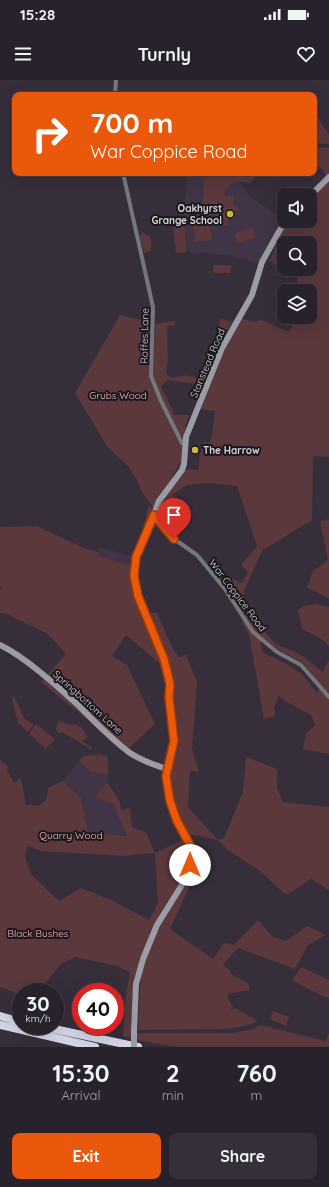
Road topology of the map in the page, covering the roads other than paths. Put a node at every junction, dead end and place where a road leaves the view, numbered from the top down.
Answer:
1 (115, 81) edge
2 (115, 92) edge
3 (124, 176) edge
4 (329, 178) edge
5 (317, 189) edge
6 (280, 228) edge
7 (185, 445) junction
8 (154, 515) junction
9 (0, 645) edge
10 (329, 697) edge
11 (166, 769) junction
12 (0, 1016) edge
13 (12, 1019) edge
14 (0, 1025) edge
15 (64, 1031) edge
16 (95, 1047) edge
17 (134, 1047) edge
18 (138, 1047) edge

1 - 2 street
3 - 7 street, Roffes Lane
4 - 5 street
6 - 7 street, Stanstead Road
7 - 8 street, Stanstead Road
8 - 10 street, War Coppice Road
8 - 11 street, Stanstead Road
9 - 11 street, Springbottom Lane
11 - 17 street, bridge
12 - 13 highway
14 - 16 highway
15 - 18 highway

